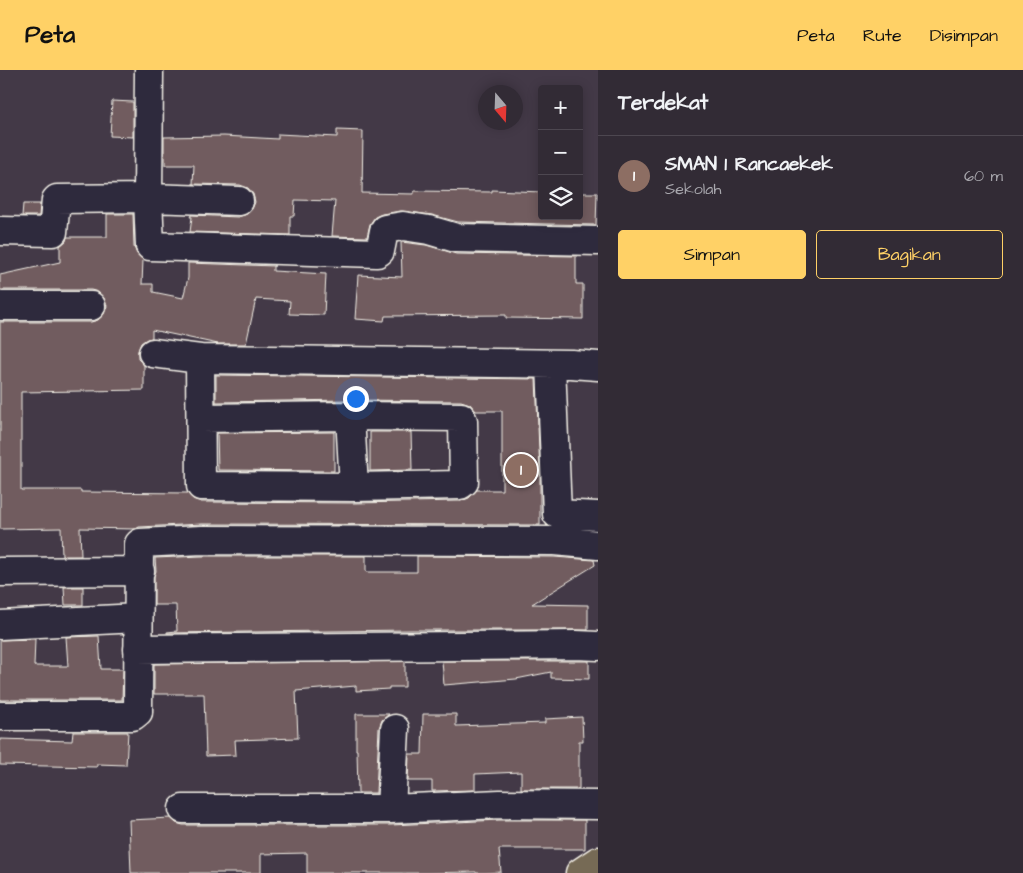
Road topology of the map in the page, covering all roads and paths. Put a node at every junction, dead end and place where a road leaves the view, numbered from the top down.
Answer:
1 (148, 70) edge
2 (148, 198) junction
3 (239, 201) dead end
4 (0, 231) edge
5 (598, 240) edge
6 (0, 306) edge
7 (90, 306) dead end
8 (153, 353) dead end
9 (200, 359) junction
10 (551, 364) junction
11 (598, 366) edge
12 (350, 416) junction
13 (201, 418) junction
14 (354, 486) junction
15 (557, 514) junction
16 (598, 516) edge
17 (555, 541) junction
18 (598, 545) edge
19 (140, 571) junction
20 (0, 572) edge
21 (138, 618) junction
22 (0, 625) edge
23 (598, 646) edge
24 (138, 649) junction
25 (0, 716) edge
26 (395, 729) dead end
27 (598, 805) edge
28 (183, 809) dead end
29 (391, 809) junction
30 (598, 861) edge
31 (580, 873) edge

1 - 2 street
2 - 3 street
2 - 4 street
2 - 5 street
6 - 7 street
8 - 9 street
9 - 10 street
9 - 13 street
10 - 11 street
10 - 15 street
12 - 13 street
12 - 14 street
12 - 14 street
13 - 14 street
15 - 16 street
15 - 17 street
17 - 18 street
17 - 19 street
19 - 20 street
19 - 21 street
21 - 22 street
21 - 24 street
23 - 24 street
24 - 25 street
26 - 29 street
27 - 29 street
28 - 29 street
30 - 31 main road

